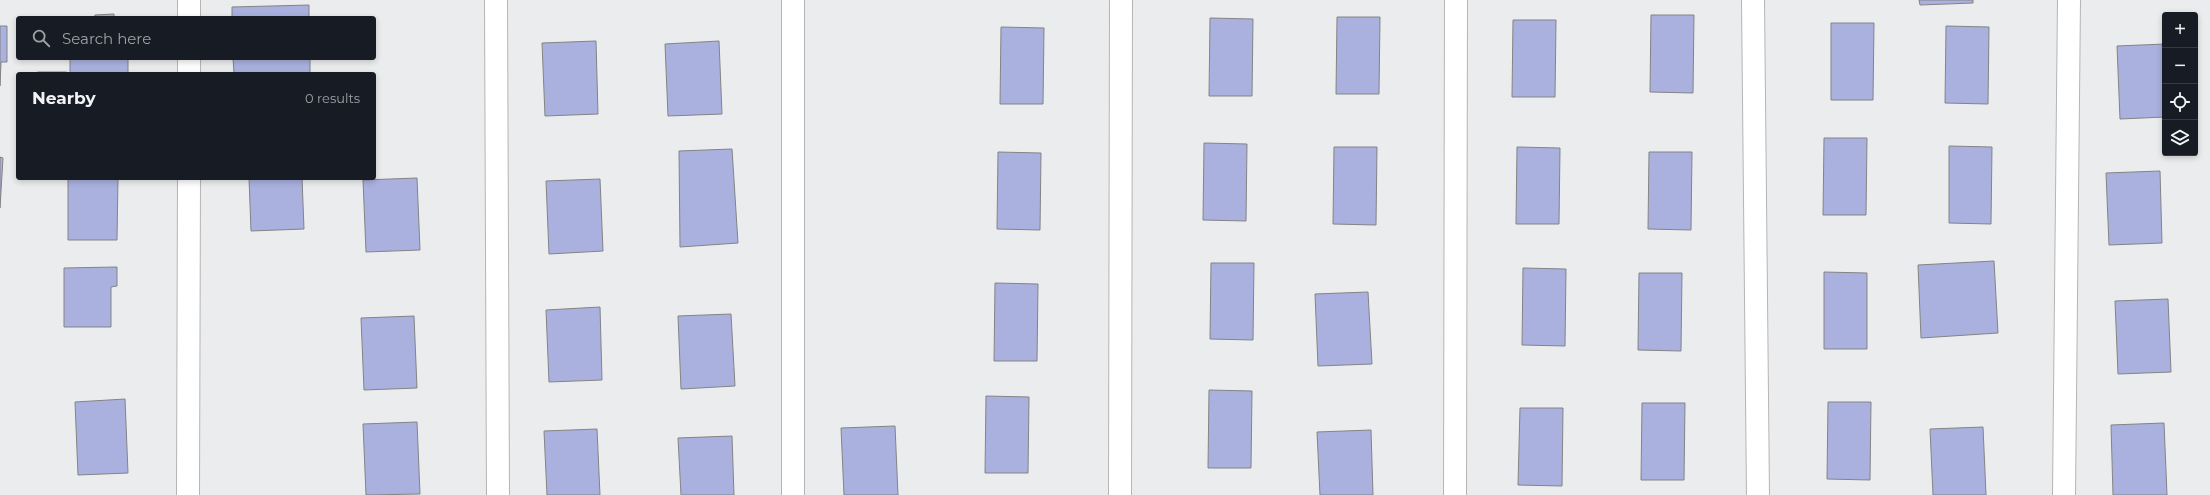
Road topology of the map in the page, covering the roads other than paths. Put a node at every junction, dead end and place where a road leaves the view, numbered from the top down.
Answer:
1 (189, 0) edge
2 (496, 0) edge
3 (793, 0) edge
4 (1121, 0) edge
5 (1456, 0) edge
6 (1753, 0) edge
7 (2069, 0) edge
8 (189, 16) edge
9 (189, 60) edge
10 (189, 72) edge
11 (189, 180) edge
12 (188, 495) edge
13 (498, 495) edge
14 (793, 495) edge
15 (1120, 495) edge
16 (1455, 495) edge
17 (1758, 495) edge
18 (2064, 495) edge

1 - 8 street
2 - 13 street
3 - 14 street
4 - 15 street
5 - 16 street
6 - 17 street
7 - 18 street
9 - 10 street
11 - 12 street

